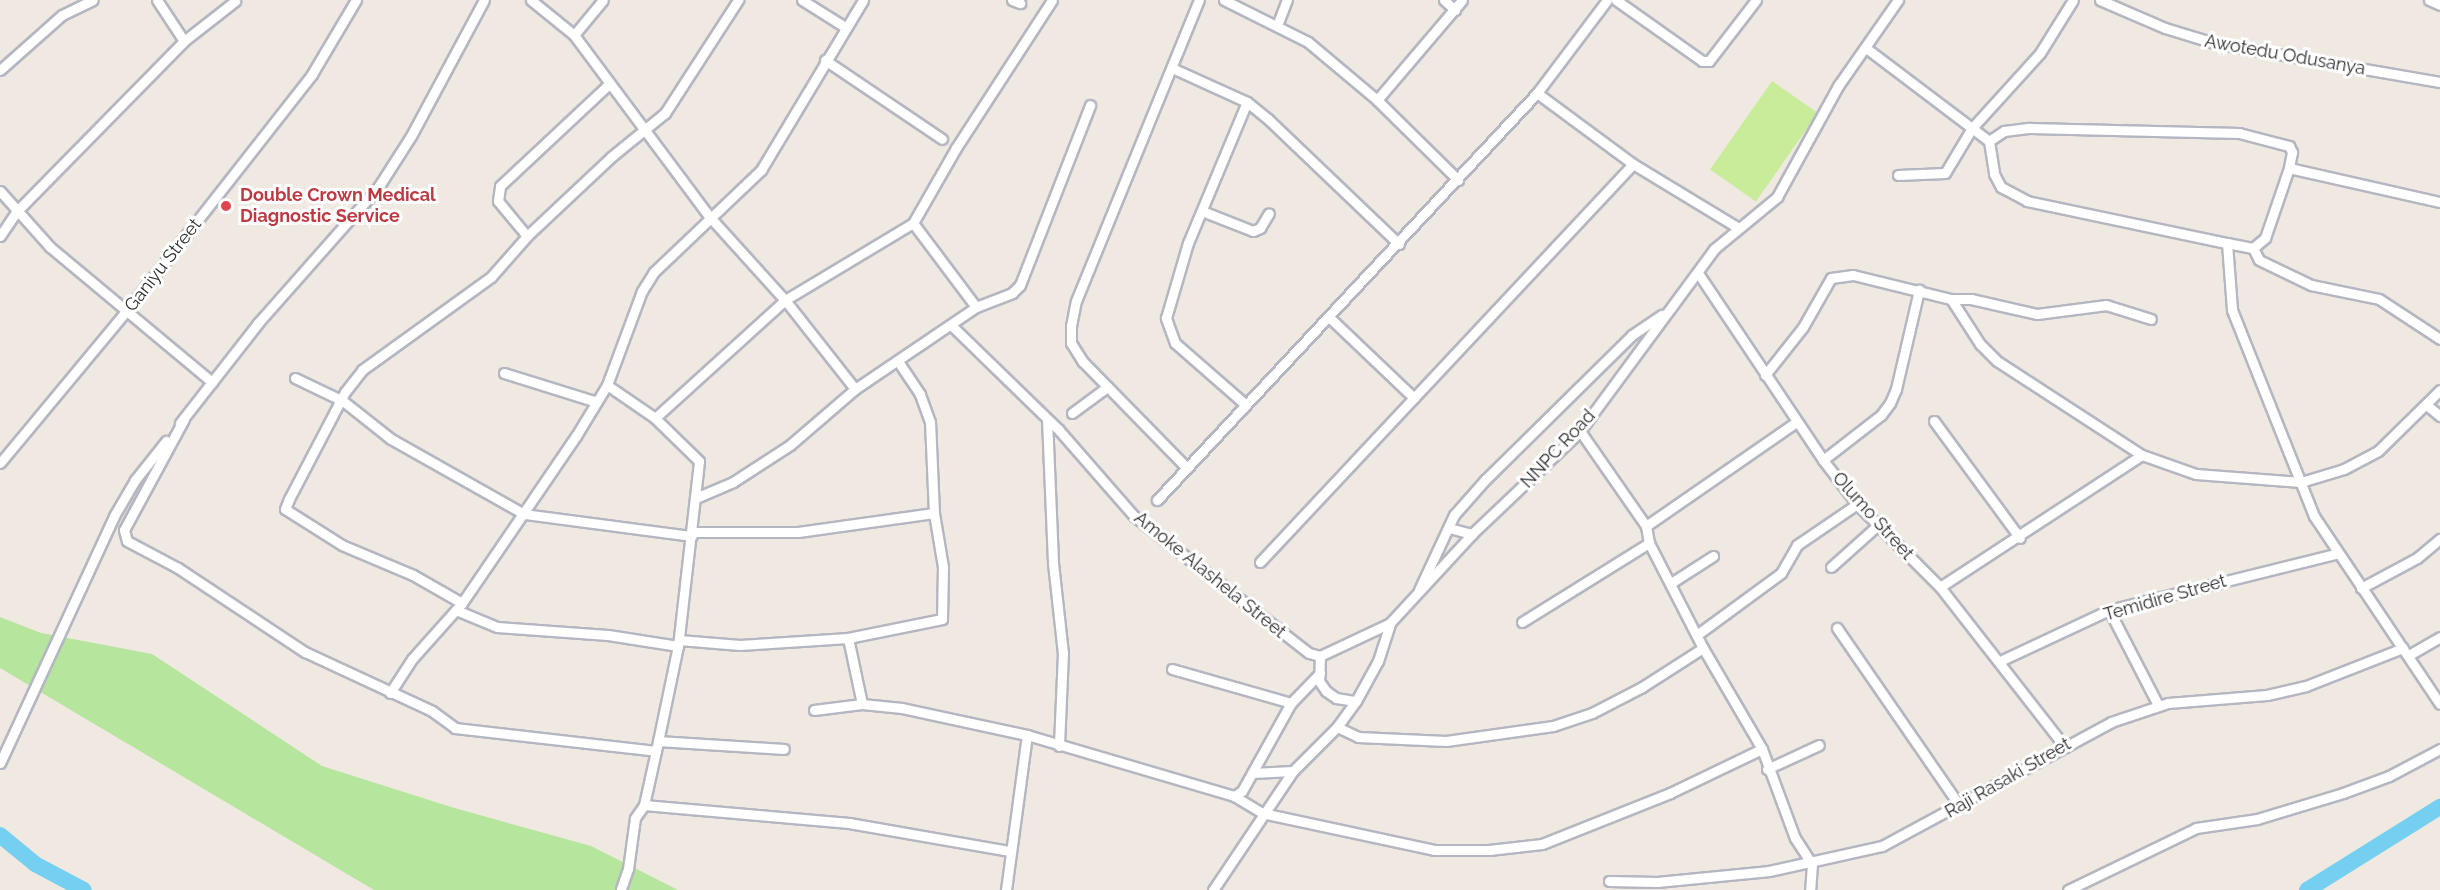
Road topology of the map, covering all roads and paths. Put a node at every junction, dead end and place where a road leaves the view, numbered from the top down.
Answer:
1 (93, 0) edge
2 (157, 0) edge
3 (356, 0) edge
4 (484, 0) edge
5 (531, 0) edge
6 (603, 0) edge
7 (738, 0) edge
8 (802, 0) edge
9 (862, 0) edge
10 (1052, 0) edge
11 (1199, 0) edge
12 (1224, 0) edge
13 (1287, 0) edge
14 (1444, 0) edge
15 (1462, 0) edge
16 (1606, 0) edge
17 (1616, 0) edge
18 (1756, 0) edge
19 (1898, 0) edge
20 (2073, 0) edge
21 (2100, 0) edge
22 (2428, 0) edge
23 (235, 1) edge
24 (2440, 4) edge
25 (1455, 10) junction
26 (1278, 24) junction
27 (845, 27) junction
28 (574, 35) junction
29 (184, 41) junction
30 (1866, 48) junction
31 (825, 60) junction
32 (1172, 68) junction
33 (0, 70) edge
34 (2440, 82) edge
35 (609, 84) junction
36 (1537, 93) junction
37 (1377, 100) junction
38 (1247, 102) junction
39 (1090, 105) dead end
40 (644, 128) junction
41 (1972, 128) junction
42 (942, 139) dead end
43 (1989, 141) junction
44 (1633, 164) junction
45 (2289, 168) junction
46 (1898, 175) dead end
47 (1458, 180) junction
48 (0, 190) edge
49 (2440, 202) edge
50 (17, 211) junction
51 (1202, 211) junction
52 (1269, 213) dead end
53 (710, 216) junction
54 (913, 223) junction
55 (1737, 227) junction
56 (0, 236) edge
57 (527, 236) junction
58 (2227, 243) junction
59 (1399, 244) junction
60 (2253, 248) junction
61 (1698, 273) junction
62 (1919, 290) junction
63 (1951, 299) junction
64 (785, 300) junction
65 (976, 307) junction
66 (128, 309) junction
67 (1668, 311) junction
68 (1330, 318) junction
69 (2151, 319) dead end
70 (952, 326) junction
71 (2440, 339) edge
72 (898, 361) junction
73 (504, 373) dead end
74 (1765, 375) junction
75 (295, 378) dead end
76 (212, 382) junction
77 (607, 385) junction
78 (1107, 387) junction
79 (855, 389) junction
80 (2440, 390) edge
81 (1414, 398) junction
82 (343, 401) junction
83 (597, 402) junction
84 (1246, 405) junction
85 (2428, 406) junction
86 (1072, 413) dead end
87 (2440, 416) edge
88 (655, 417) junction
89 (184, 419) junction
90 (1047, 419) junction
91 (1934, 421) dead end
92 (1795, 423) junction
93 (1580, 431) junction
94 (2142, 455) junction
95 (1823, 460) junction
96 (0, 463) edge
97 (1186, 467) junction
98 (2301, 482) junction
99 (698, 497) junction
100 (1157, 500) dead end
101 (1857, 504) junction
102 (934, 513) junction
103 (525, 514) junction
104 (1878, 525) junction
105 (1646, 526) junction
106 (1449, 528) junction
107 (693, 534) junction
108 (1473, 534) junction
109 (2020, 537) junction
110 (2440, 539) edge
111 (1649, 543) junction
112 (2336, 554) junction
113 (1713, 556) dead end
114 (1260, 562) dead end
115 (1831, 567) dead end
116 (1671, 583) junction
117 (1940, 587) junction
118 (2361, 588) junction
119 (1418, 592) junction
120 (459, 607) junction
121 (2109, 610) junction
122 (1522, 622) dead end
123 (1390, 623) junction
124 (1837, 628) dead end
125 (1698, 634) junction
126 (2440, 637) edge
127 (848, 638) junction
128 (679, 643) junction
129 (1703, 648) junction
130 (2406, 652) junction
131 (1320, 656) junction
132 (2000, 661) junction
133 (1172, 669) dead end
134 (1320, 673) junction
135 (390, 693) junction
136 (1356, 701) junction
137 (862, 704) junction
138 (1291, 704) junction
139 (2440, 704) edge
140 (2158, 705) junction
141 (814, 710) dead end
142 (1337, 727) junction
143 (1027, 735) junction
144 (1819, 745) dead end
145 (657, 746) junction
146 (1059, 747) junction
147 (2065, 747) junction
148 (784, 749) dead end
149 (1762, 749) junction
150 (2440, 749) edge
151 (0, 763) edge
152 (1767, 769) junction
153 (1293, 771) junction
154 (1252, 773) junction
155 (1234, 796) junction
156 (644, 805) junction
157 (1960, 806) junction
158 (1262, 813) junction
159 (1009, 851) junction
160 (1812, 864) junction
161 (1609, 881) dead end
162 (621, 889) edge
163 (1006, 890) edge
164 (1213, 890) edge
165 (1810, 890) edge
166 (2068, 890) edge

1 - 33 street
2 - 29 street
3 - 66 street, Ganiyu Street
4 - 76 street
5 - 28 street
6 - 28 street
7 - 40 street
8 - 27 street
9 - 27 street
10 - 54 street
11 - 32 street
12 - 26 street
13 - 26 street
14 - 25 street
15 - 25 street
16 - 36 street
17 - 18 street
19 - 30 street, NNPC Road
20 - 41 street
21 - 34 street, Awotedu Odusanya
22 - 24 street
23 - 29 street
25 - 37 street
26 - 37 street
27 - 31 street
28 - 35 street
29 - 50 street
30 - 41 street
30 - 55 street, NNPC Road
31 - 42 street
31 - 53 street
32 - 38 street
32 - 78 street
35 - 40 street
35 - 57 street
36 - 44 street
36 - 47 street
37 - 47 street
38 - 51 street
38 - 59 street
39 - 65 street
40 - 53 street
40 - 57 street
41 - 43 street
41 - 46 street
43 - 45 street
43 - 58 street
44 - 55 street
44 - 81 street
45 - 49 street
45 - 60 street
47 - 59 street
48 - 50 street
50 - 56 street
50 - 66 street
51 - 52 street
51 - 84 street
53 - 64 street
53 - 77 street
54 - 64 street
54 - 65 street
55 - 61 street, NNPC Road
57 - 82 street
58 - 60 street
58 - 98 street
59 - 68 street
60 - 71 street
61 - 67 street, NNPC Road
61 - 74 street, Olumo Street
62 - 63 street
62 - 74 street
62 - 95 street
63 - 69 street
63 - 94 street
64 - 79 street
64 - 88 street
65 - 70 street
66 - 76 street
66 - 96 street, Ganiyu Street
67 - 93 street, NNPC Road
67 - 106 street
68 - 81 street
68 - 84 street
70 - 72 street
70 - 90 street, Amoke Alashela Street
72 - 79 street
72 - 102 street
73 - 83 street
74 - 92 street, Olumo Street
75 - 82 street
76 - 89 street
77 - 83 street
77 - 88 street
78 - 86 street
78 - 97 street
79 - 99 street
80 - 85 street
81 - 114 street
82 - 103 street
82 - 120 street
83 - 103 street
84 - 97 street
85 - 87 street
85 - 98 street
88 - 99 street
89 - 135 street
89 - 151 street
90 - 131 street, Amoke Alashela Street
90 - 146 street
91 - 109 street
92 - 95 street, Olumo Street
92 - 105 street
93 - 105 street
93 - 108 street, NNPC Road
94 - 98 street
94 - 109 street
95 - 101 street, Olumo Street
97 - 100 street
98 - 112 street
99 - 107 street
101 - 104 street, Olumo Street
101 - 125 street
102 - 107 street
102 - 127 street
103 - 107 street
103 - 120 street
104 - 115 street
104 - 117 street, Olumo Street
105 - 111 street
106 - 108 street
106 - 119 street
107 - 128 street
108 - 119 street, NNPC Road
109 - 117 street
110 - 118 street
111 - 116 street
111 - 122 street
112 - 118 street
112 - 121 street, Temidire Street
113 - 116 street
116 - 125 street
117 - 132 street, Olumo Street
118 - 130 street
119 - 123 street, NNPC Road
120 - 128 street
120 - 135 street
121 - 132 street, Temidire Street
121 - 140 street
123 - 131 street
123 - 136 street, NNPC Road
124 - 157 street
125 - 129 street
126 - 130 street, Raji Rasaki Street
127 - 128 street
127 - 137 street
128 - 145 street
129 - 142 street
129 - 149 street
130 - 139 street
130 - 140 street, Raji Rasaki Street
131 - 134 street
132 - 147 street, Olumo Street
133 - 138 street
134 - 136 street
134 - 138 street
135 - 145 street
136 - 142 street, NNPC Road
137 - 141 street
137 - 143 street
138 - 154 street
140 - 147 street, Raji Rasaki Street
142 - 153 street, NNPC Road
143 - 146 street
143 - 159 street
144 - 152 street
145 - 148 street
145 - 156 street
146 - 155 street
147 - 157 street, Raji Rasaki Street
149 - 152 street
149 - 158 street
150 - 166 street
152 - 160 street
153 - 154 street
153 - 158 street, NNPC Road
154 - 155 street
155 - 158 street
156 - 159 street
156 - 162 street
157 - 160 street, Raji Rasaki Street
158 - 164 street, NNPC Road
159 - 163 street
160 - 161 street, Raji Rasaki Street
160 - 165 street

